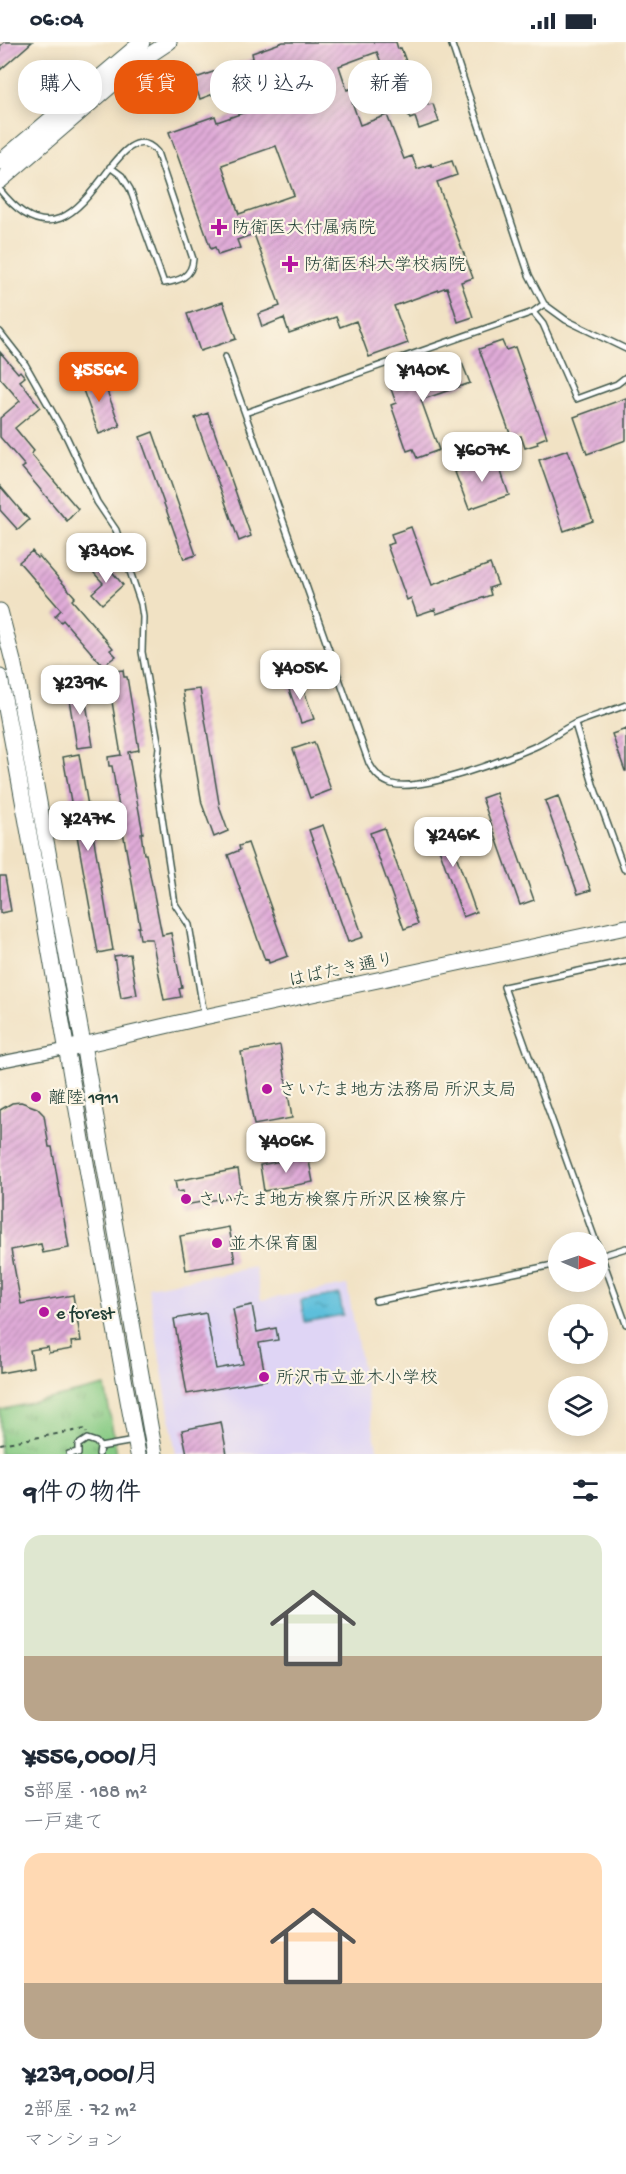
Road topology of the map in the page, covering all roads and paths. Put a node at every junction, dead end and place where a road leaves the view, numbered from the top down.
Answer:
1 (142, 42) edge
2 (169, 42) edge
3 (451, 42) edge
4 (0, 162) edge
5 (110, 167) junction
6 (0, 181) edge
7 (0, 190) edge
8 (544, 304) junction
9 (533, 312) junction
10 (0, 332) edge
11 (626, 349) edge
12 (225, 357) dead end
13 (626, 377) edge
14 (245, 412) junction
15 (0, 611) edge
16 (4, 651) edge
17 (0, 677) edge
18 (626, 705) edge
19 (575, 724) junction
20 (624, 869) dead end
21 (626, 927) edge
22 (626, 961) edge
23 (204, 1017) junction
24 (83, 1044) junction
25 (65, 1049) junction
26 (0, 1062) edge
27 (593, 1232) edge
28 (626, 1248) edge
29 (608, 1254) edge
30 (548, 1266) edge
31 (608, 1279) edge
32 (376, 1301) dead end
33 (626, 1324) edge
34 (87, 1439) junction
35 (0, 1444) edge
36 (137, 1447) edge
37 (100, 1451) edge
38 (78, 1453) edge
39 (69, 1454) edge
40 (155, 1454) edge

1 - 4 street
2 - 6 street
3 - 8 lane
5 - 5 lane
5 - 7 lane
8 - 9 lane
8 - 11 lane
9 - 13 lane
9 - 14 lane
10 - 23 lane
12 - 14 lane
14 - 19 lane
15 - 16 street
16 - 24 street
17 - 25 street
18 - 19 lane
19 - 20 lane
21 - 23 street, はばたき通り
22 - 27 lane
23 - 24 street, はばたき通り
24 - 25 street, はばたき通り
24 - 40 street
25 - 26 street
25 - 36 street
28 - 29 lane
30 - 32 lane
31 - 33 lane
34 - 35 path
34 - 37 lane
34 - 38 lane
36 - 37 lane
38 - 39 lane

